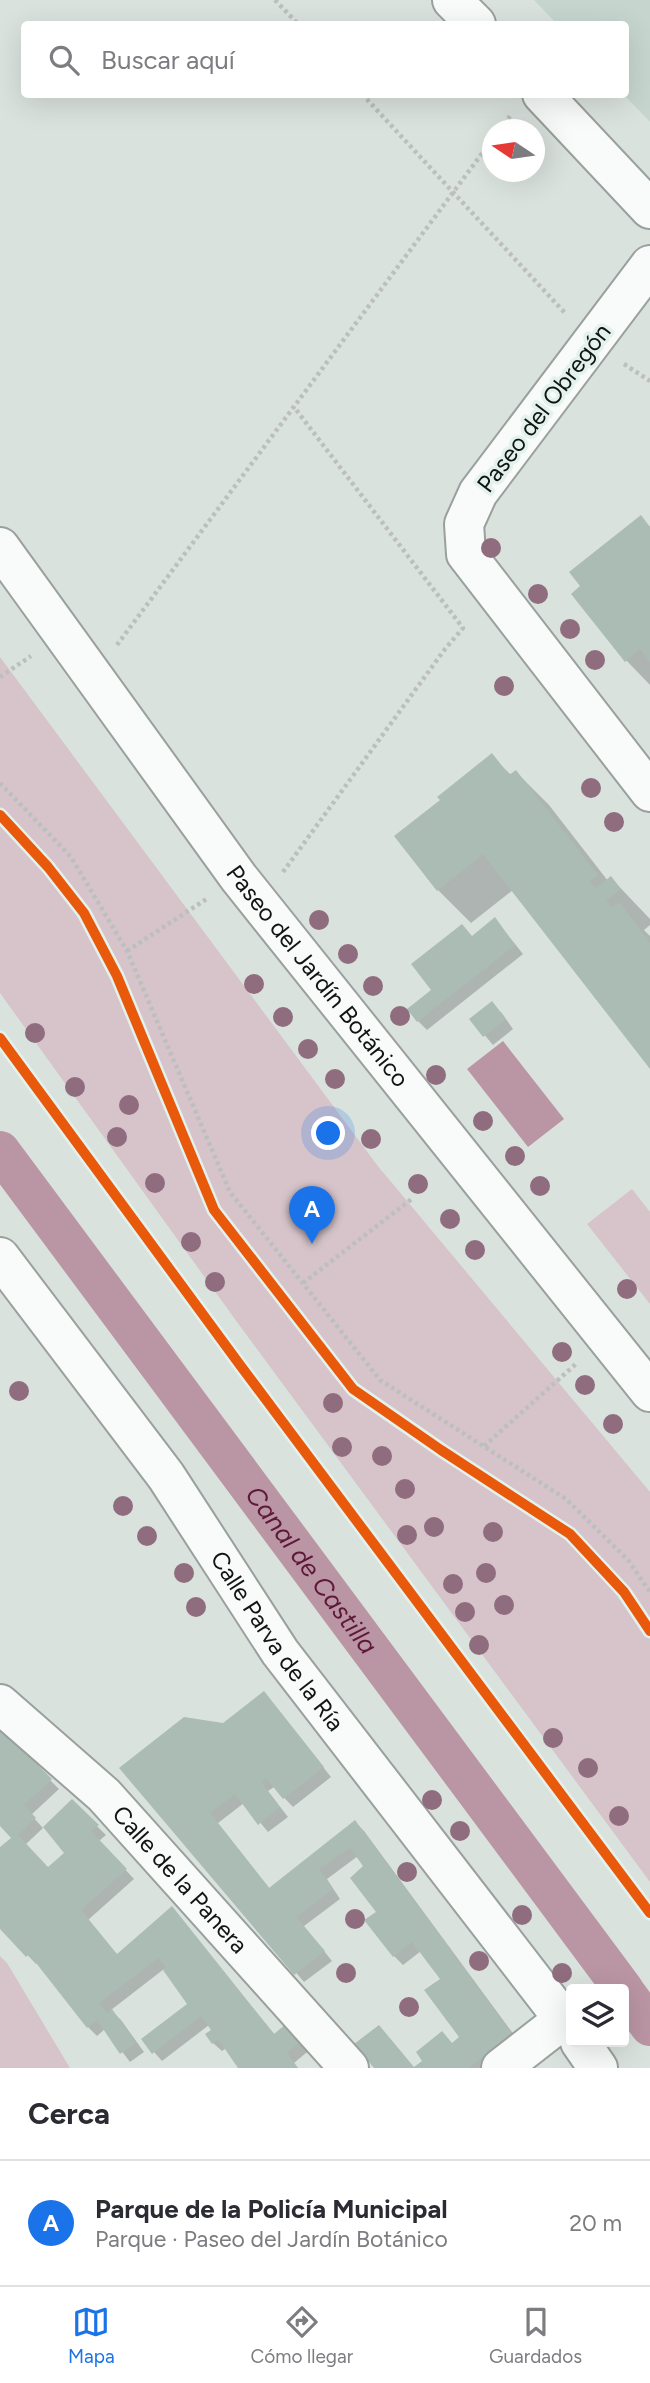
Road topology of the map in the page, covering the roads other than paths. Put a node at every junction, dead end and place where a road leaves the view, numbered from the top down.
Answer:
1 (452, 0) edge
2 (473, 21) edge
3 (546, 98) edge
4 (650, 209) edge
5 (650, 265) edge
6 (0, 547) edge
7 (650, 792) edge
8 (0, 1257) edge
9 (650, 1392) edge
10 (0, 1704) edge
11 (566, 2022) edge
12 (566, 2033) edge
13 (584, 2047) edge
14 (349, 2068) edge
15 (501, 2068) edge
16 (598, 2068) edge

1 - 2 street
3 - 4 street
5 - 7 street, Paseo del Obregón
6 - 9 street, Paseo del Jardín Botánico
8 - 11 street, Calle Parva de la Ría
10 - 14 street, Calle de la Panera
12 - 15 street
13 - 16 street, Calle Parva de la Ría

